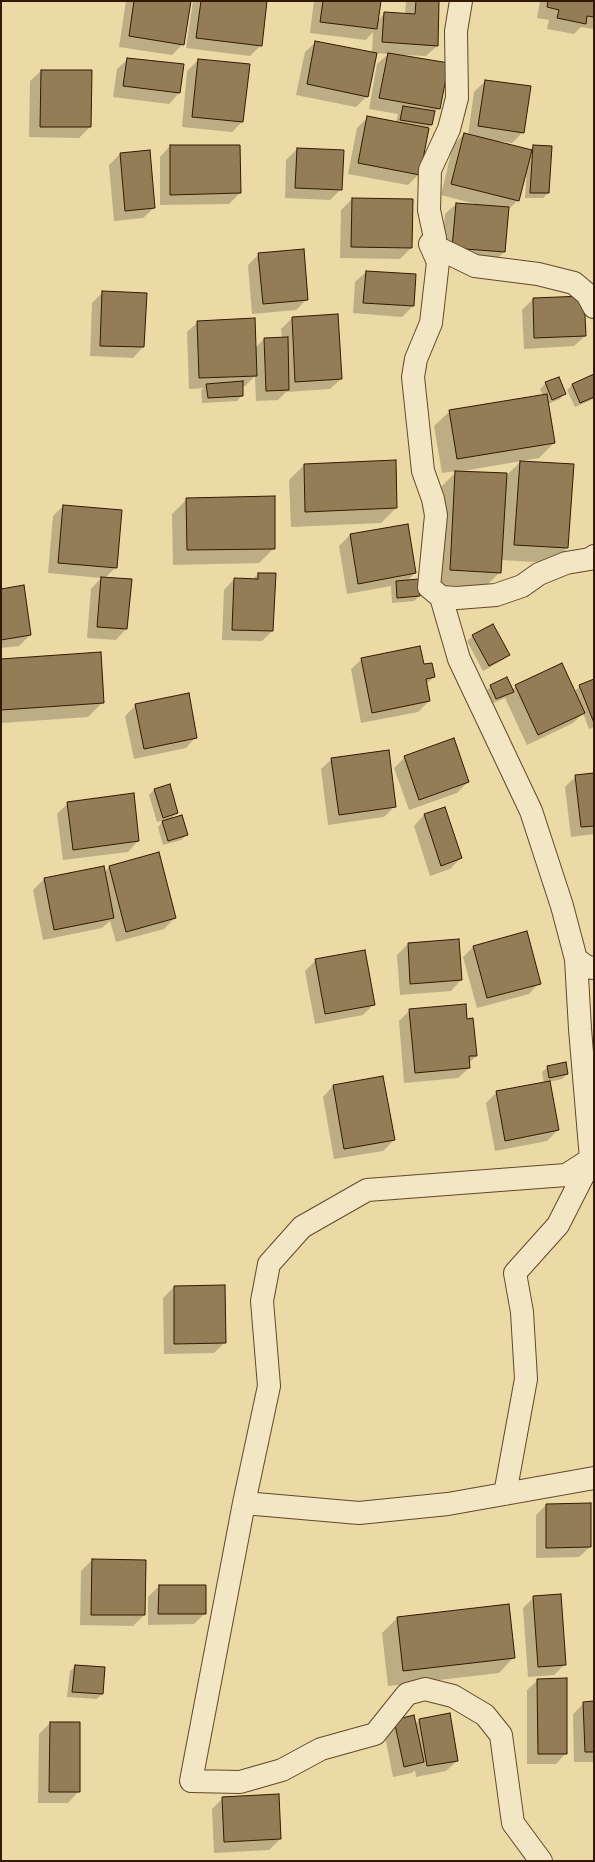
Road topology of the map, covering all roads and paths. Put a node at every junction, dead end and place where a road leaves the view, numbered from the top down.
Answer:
1 (461, 1) edge
2 (430, 244) junction
3 (594, 307) edge
4 (594, 556) edge
5 (441, 597) junction
6 (585, 964) edge
7 (592, 1159) junction
8 (594, 1478) edge
9 (505, 1494) junction
10 (244, 1503) junction
11 (541, 1861) edge

1 - 2 street
2 - 3 street
2 - 5 street
4 - 5 street
5 - 6 street
6 - 7 street
7 - 9 street
7 - 10 street
8 - 9 street
9 - 10 street
10 - 11 street

